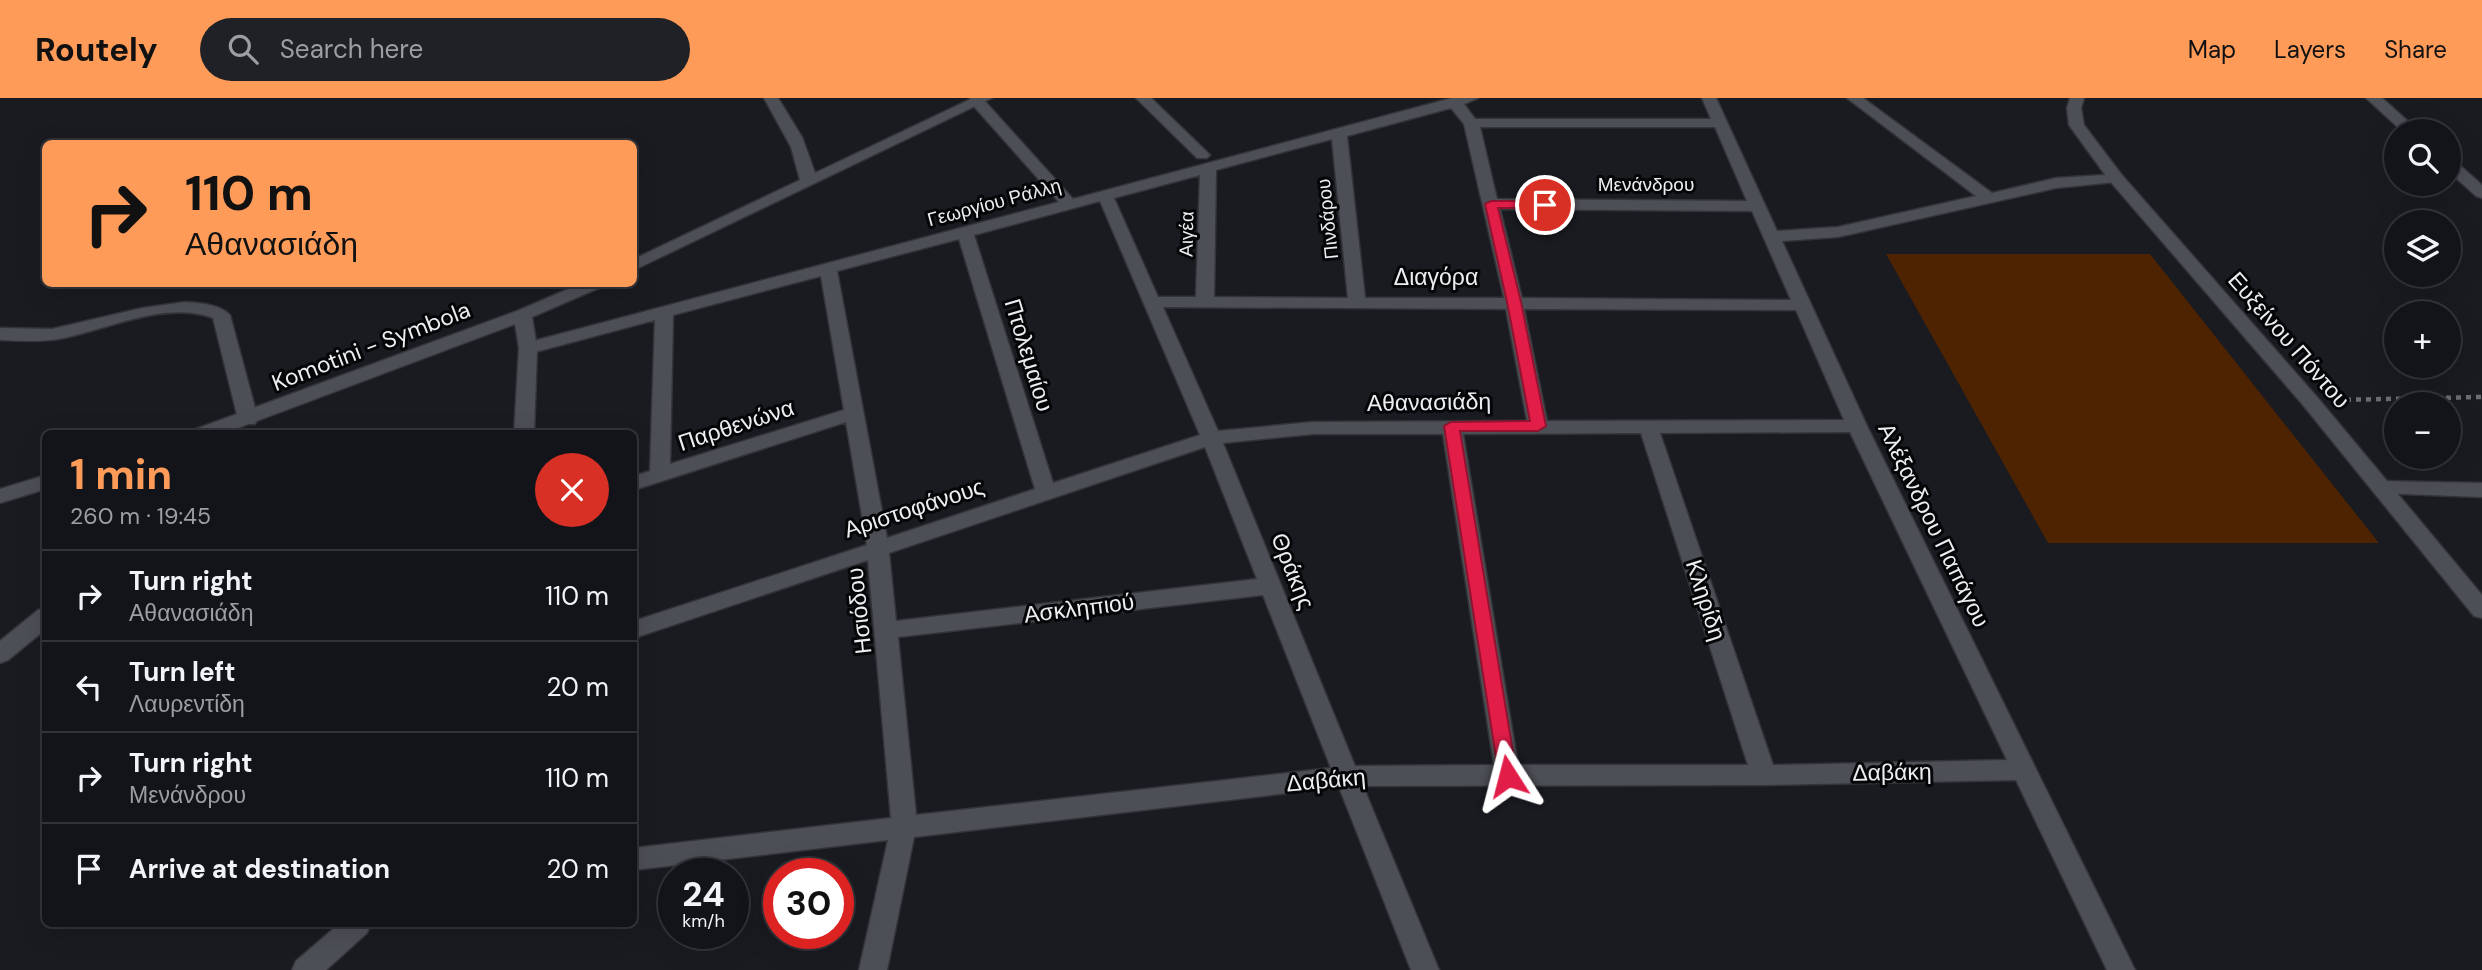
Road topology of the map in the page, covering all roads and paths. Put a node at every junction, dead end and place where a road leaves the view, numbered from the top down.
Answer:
1 (771, 98) edge
2 (1143, 98) edge
3 (1709, 98) edge
4 (1854, 98) edge
5 (2077, 98) edge
6 (2373, 98) edge
7 (981, 99) edge
8 (1462, 100) edge
9 (2398, 119) edge
10 (1472, 123) junction
11 (1720, 123) junction
12 (1339, 132) junction
13 (1205, 161) junction
14 (2462, 175) joint
15 (2482, 175) edge
16 (2115, 177) junction
17 (808, 180) junction
18 (2482, 193) edge
19 (1105, 195) junction
20 (1989, 198) junction
21 (1069, 204) junction
22 (1491, 204) junction
23 (1759, 206) junction
24 (965, 232) junction
25 (1774, 236) junction
26 (637, 264) edge
27 (828, 268) junction
28 (586, 287) edge
29 (1152, 302) junction
30 (1205, 302) junction
31 (1357, 302) junction
32 (1514, 302) junction
33 (1804, 304) junction
34 (664, 312) junction
35 (523, 315) junction
36 (0, 334) edge
37 (528, 348) junction
38 (2482, 397) edge
39 (2310, 401) junction
40 (854, 413) junction
41 (248, 419) junction
42 (1648, 425) junction
43 (1451, 426) junction
44 (1538, 426) junction
45 (1857, 426) junction
46 (230, 430) edge
47 (524, 430) edge
48 (1212, 438) junction
49 (660, 474) junction
50 (637, 482) edge
51 (42, 483) edge
52 (2382, 488) junction
53 (2482, 490) edge
54 (1046, 492) junction
55 (0, 496) edge
56 (878, 548) junction
57 (1271, 586) junction
58 (2482, 610) edge
59 (42, 619) edge
60 (637, 629) edge
61 (888, 630) junction
62 (0, 654) edge
63 (2022, 770) junction
64 (1763, 775) junction
65 (1349, 776) junction
66 (1508, 776) junction
67 (904, 826) junction
68 (637, 859) edge
69 (355, 927) edge
70 (306, 970) edge
71 (873, 970) edge
72 (1425, 970) edge
73 (2121, 970) edge

1 - 17 street
2 - 13 street
3 - 11 street, Αλέξανδρου Παπάγου
4 - 20 street
5 - 16 street, Ευξείνου Πόντου
6 - 9 street
7 - 17 street
7 - 21 street
8 - 10 street
8 - 12 street, Γεωργίου Ράλλη
10 - 11 street
10 - 22 street
11 - 23 street, Αλέξανδρου Παπάγου
12 - 13 street, Γεωργίου Ράλλη
12 - 31 street, Πινδάρου
13 - 19 street, Γεωργίου Ράλλη
13 - 30 street, Αιγέα
14 - 15 street
14 - 18 street
16 - 20 street
16 - 39 street, Ευξείνου Πόντου
17 - 26 street
19 - 21 street, Γεωργίου Ράλλη
19 - 29 street, Θράκης
20 - 25 street
21 - 24 street, Γεωργίου Ράλλη
22 - 23 street, Μενάνδρου
22 - 32 street
23 - 25 street, Αλέξανδρου Παπάγου
24 - 27 street, Γεωργίου Ράλλη
24 - 54 street, Πτολεμαίου
25 - 33 street, Αλέξανδρου Παπάγου
27 - 34 street, Γεωργίου Ράλλη
27 - 40 street, Ησιόδου
28 - 35 street, Komotini - Symbola
29 - 30 street, Διαγόρα
29 - 48 street, Θράκης
30 - 31 street, Διαγόρα
31 - 32 street, Διαγόρα
32 - 33 street, Διαγόρα
32 - 44 street
33 - 45 street, Αλέξανδρου Παπάγου
34 - 37 street, Γεωργίου Ράλλη
34 - 49 street
35 - 37 street
35 - 41 street, Komotini - Symbola
36 - 41 street
37 - 47 street
38 - 39 path
39 - 52 street, Ευξείνου Πόντου
40 - 49 street, Παρθενώνα
40 - 56 street, Ησιόδου
41 - 46 street, Komotini - Symbola
42 - 44 street, Αθανασιάδη
42 - 45 street, Αθανασιάδη
42 - 64 street, Κληρίδη
43 - 44 street, Αθανασιάδη
43 - 48 street, Αθανασιάδη
43 - 66 street
45 - 63 street, Αλέξανδρου Παπάγου
48 - 54 street, Αριστοφάνους
48 - 57 street, Θράκης
49 - 50 street, Παρθενώνα
51 - 55 street
52 - 53 street
52 - 58 street, Ευξείνου Πόντου
54 - 56 street, Αριστοφάνους
56 - 60 street, Αριστοφάνους
56 - 61 street, Ησιόδου
57 - 61 street, Ασκληπιού
57 - 65 street, Θράκης
59 - 62 street
61 - 67 street, Ησιόδου
63 - 64 street, Δαβάκη
63 - 73 street, Αλέξανδρου Παπάγου
64 - 66 street, Δαβάκη
65 - 66 street, Δαβάκη
65 - 67 street, Δαβάκη
65 - 72 street, Θράκης
67 - 68 street, Δαβάκη
67 - 71 street, Ησιόδου
69 - 70 street

